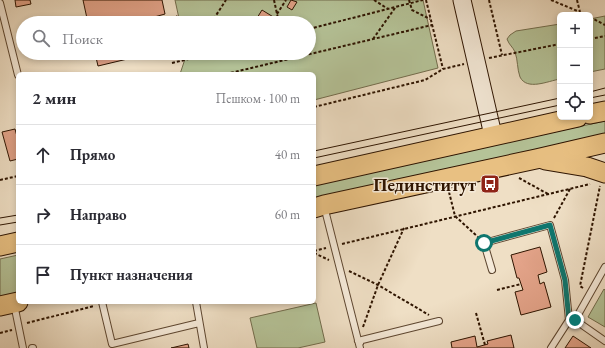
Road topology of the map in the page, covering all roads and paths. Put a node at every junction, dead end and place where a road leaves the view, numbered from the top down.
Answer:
1 (226, 0) edge
2 (274, 0) edge
3 (286, 0) edge
4 (374, 0) edge
5 (409, 0) edge
6 (425, 0) edge
7 (462, 0) edge
8 (489, 0) edge
9 (551, 0) edge
10 (577, 0) edge
11 (0, 3) edge
12 (410, 3) junction
13 (396, 7) junction
14 (388, 9) junction
15 (580, 12) joint
16 (277, 15) joint
17 (216, 16) edge
18 (593, 19) edge
19 (431, 20) junction
20 (605, 25) edge
21 (432, 26) junction
22 (316, 27) edge
23 (605, 36) edge
24 (593, 38) edge
25 (372, 40) junction
26 (557, 45) edge
27 (316, 53) edge
28 (502, 55) junction
29 (188, 60) edge
30 (286, 60) edge
31 (477, 61) junction
32 (172, 63) dead end
33 (443, 68) junction
34 (17, 72) edge
35 (235, 72) edge
36 (316, 107) edge
37 (605, 111) edge
38 (593, 113) edge
39 (564, 120) edge
40 (494, 135) junction
41 (605, 142) edge
42 (536, 159) junction
43 (16, 176) edge
44 (316, 176) edge
45 (518, 177) dead end
46 (600, 179) edge
47 (0, 180) edge
48 (570, 189) junction
49 (449, 191) dead end
50 (548, 194) junction
51 (319, 207) edge
52 (455, 216) junction
53 (550, 225) junction
54 (404, 228) junction
55 (16, 242) edge
56 (484, 243) junction
57 (0, 246) edge
58 (334, 246) junction
59 (316, 251) edge
60 (316, 253) edge
61 (339, 266) junction
62 (605, 267) edge
63 (492, 270) dead end
64 (521, 284) dead end
65 (378, 285) junction
66 (497, 290) dead end
67 (591, 293) junction
68 (11, 303) edge
69 (98, 304) edge
70 (102, 304) edge
71 (196, 304) edge
72 (476, 313) dead end
73 (572, 320) junction
74 (439, 321) joint
75 (200, 323) junction
76 (18, 326) junction
77 (0, 333) edge
78 (358, 341) junction
79 (605, 341) edge
80 (485, 345) dead end
81 (23, 348) edge
82 (204, 348) edge
83 (360, 348) edge
84 (364, 348) edge
85 (551, 348) edge

1 - 17 path
2 - 16 path
3 - 16 path
4 - 14 path
5 - 12 path
6 - 12 path
6 - 19 path
7 - 31 street
8 - 28 path
9 - 15 path
10 - 15 path
11 - 34 lane
12 - 13 path
12 - 19 path
13 - 14 path
13 - 25 path
14 - 22 path
18 - 20 path
19 - 21 path
21 - 25 path
21 - 33 path
23 - 24 path
25 - 27 path
26 - 28 path
28 - 31 path
29 - 32 path
30 - 35 path
31 - 33 path
31 - 40 street
33 - 36 path
37 - 38 main road
39 - 40 main road
40 - 44 main road
41 - 42 main road
42 - 46 main road
42 - 51 main road
43 - 47 path
45 - 50 path
46 - 48 path
46 - 67 path
48 - 50 path
48 - 53 path
49 - 52 path
50 - 52 path
51 - 58 lane
52 - 54 path
52 - 56 path
53 - 56 lane
53 - 73 lane
54 - 58 path
54 - 65 path
55 - 57 main road
56 - 63 lane
58 - 59 path
58 - 61 lane
60 - 61 path
61 - 65 path
61 - 78 lane
62 - 67 lane
64 - 66 path
65 - 74 path
65 - 78 path
67 - 73 lane
68 - 76 lane
69 - 76 path
70 - 75 lane
71 - 75 lane
72 - 80 path
73 - 79 lane
73 - 85 lane
74 - 78 lane
75 - 82 lane
76 - 77 path
76 - 81 lane
78 - 83 lane
78 - 84 lane

